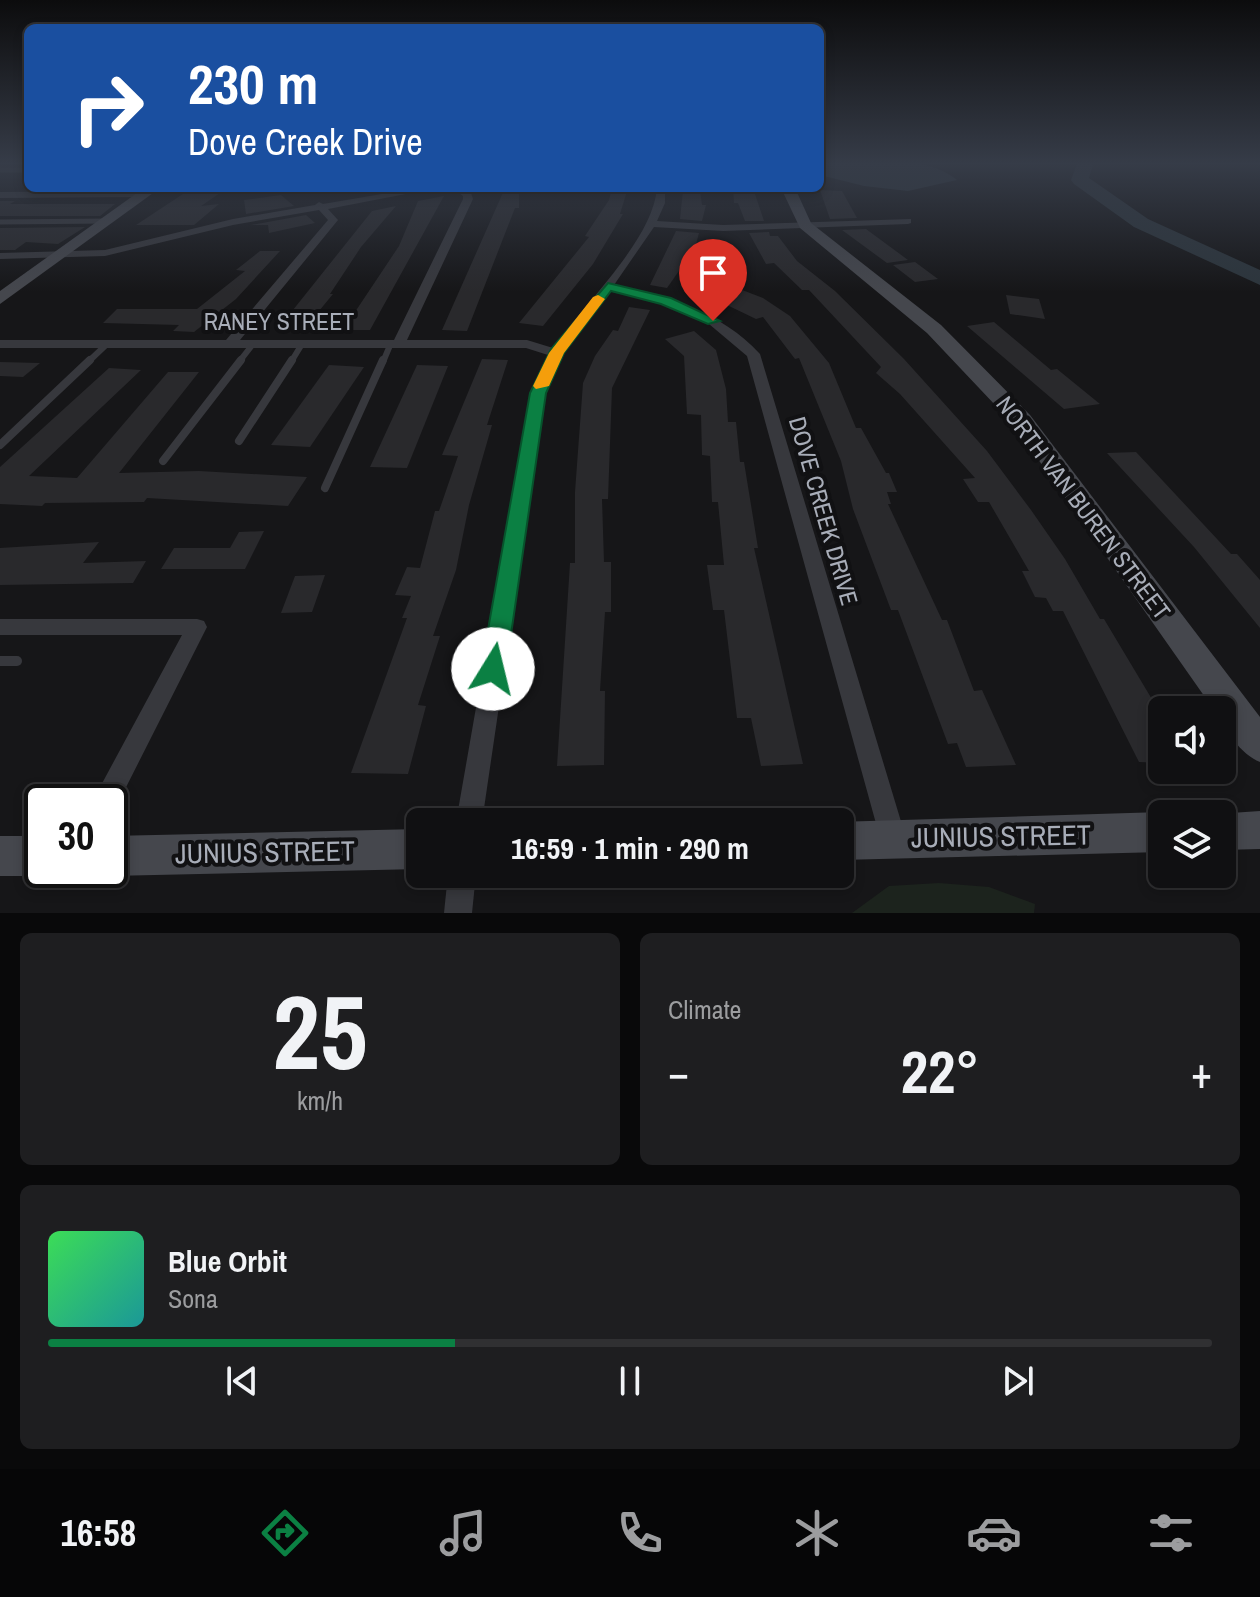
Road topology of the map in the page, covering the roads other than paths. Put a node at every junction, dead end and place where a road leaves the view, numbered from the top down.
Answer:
1 (127, 207) edge
2 (312, 207) edge
3 (320, 207) edge
4 (464, 207) edge
5 (658, 207) edge
6 (797, 207) edge
7 (107, 221) junction
8 (908, 221) dead end
9 (0, 222) edge
10 (651, 224) junction
11 (805, 225) junction
12 (61, 255) junction
13 (0, 256) edge
14 (608, 287) junction
15 (1, 298) edge
16 (395, 343) junction
17 (0, 344) edge
18 (107, 344) junction
19 (253, 344) junction
20 (302, 344) junction
21 (229, 345) junction
22 (556, 353) junction
23 (239, 441) dead end
24 (0, 445) edge
25 (163, 461) dead end
26 (325, 488) dead end
27 (0, 627) edge
28 (0, 661) edge
29 (17, 661) dead end
30 (1260, 745) edge
31 (114, 784) edge
32 (471, 808) edge
33 (1260, 830) edge
34 (1236, 831) edge
35 (1148, 832) edge
36 (893, 838) junction
37 (854, 839) edge
38 (406, 849) edge
39 (0, 856) edge
40 (24, 856) edge
41 (128, 856) edge
42 (461, 888) edge
43 (458, 913) edge

1 - 7 street
2 - 12 street
3 - 21 street
4 - 16 street
5 - 10 street
6 - 11 street, NORTH VAN BUREN STREET
7 - 9 lane
7 - 12 street
8 - 11 street
10 - 11 street
10 - 14 street
11 - 30 street, NORTH VAN BUREN STREET
12 - 13 street
12 - 15 street
14 - 22 street
14 - 36 street, DOVE CREEK DRIVE
16 - 20 street, RANEY STREET
16 - 22 street, RANEY STREET
16 - 26 lane
17 - 18 street, RANEY STREET
18 - 21 street, RANEY STREET
18 - 24 lane
19 - 20 street, RANEY STREET
19 - 21 street, RANEY STREET
19 - 25 lane
20 - 23 lane
22 - 32 street
27 - 31 street
28 - 29 lane
33 - 34 street
35 - 36 street, JUNIUS STREET
36 - 37 street, JUNIUS STREET
38 - 41 street, JUNIUS STREET
39 - 40 street
42 - 43 street

